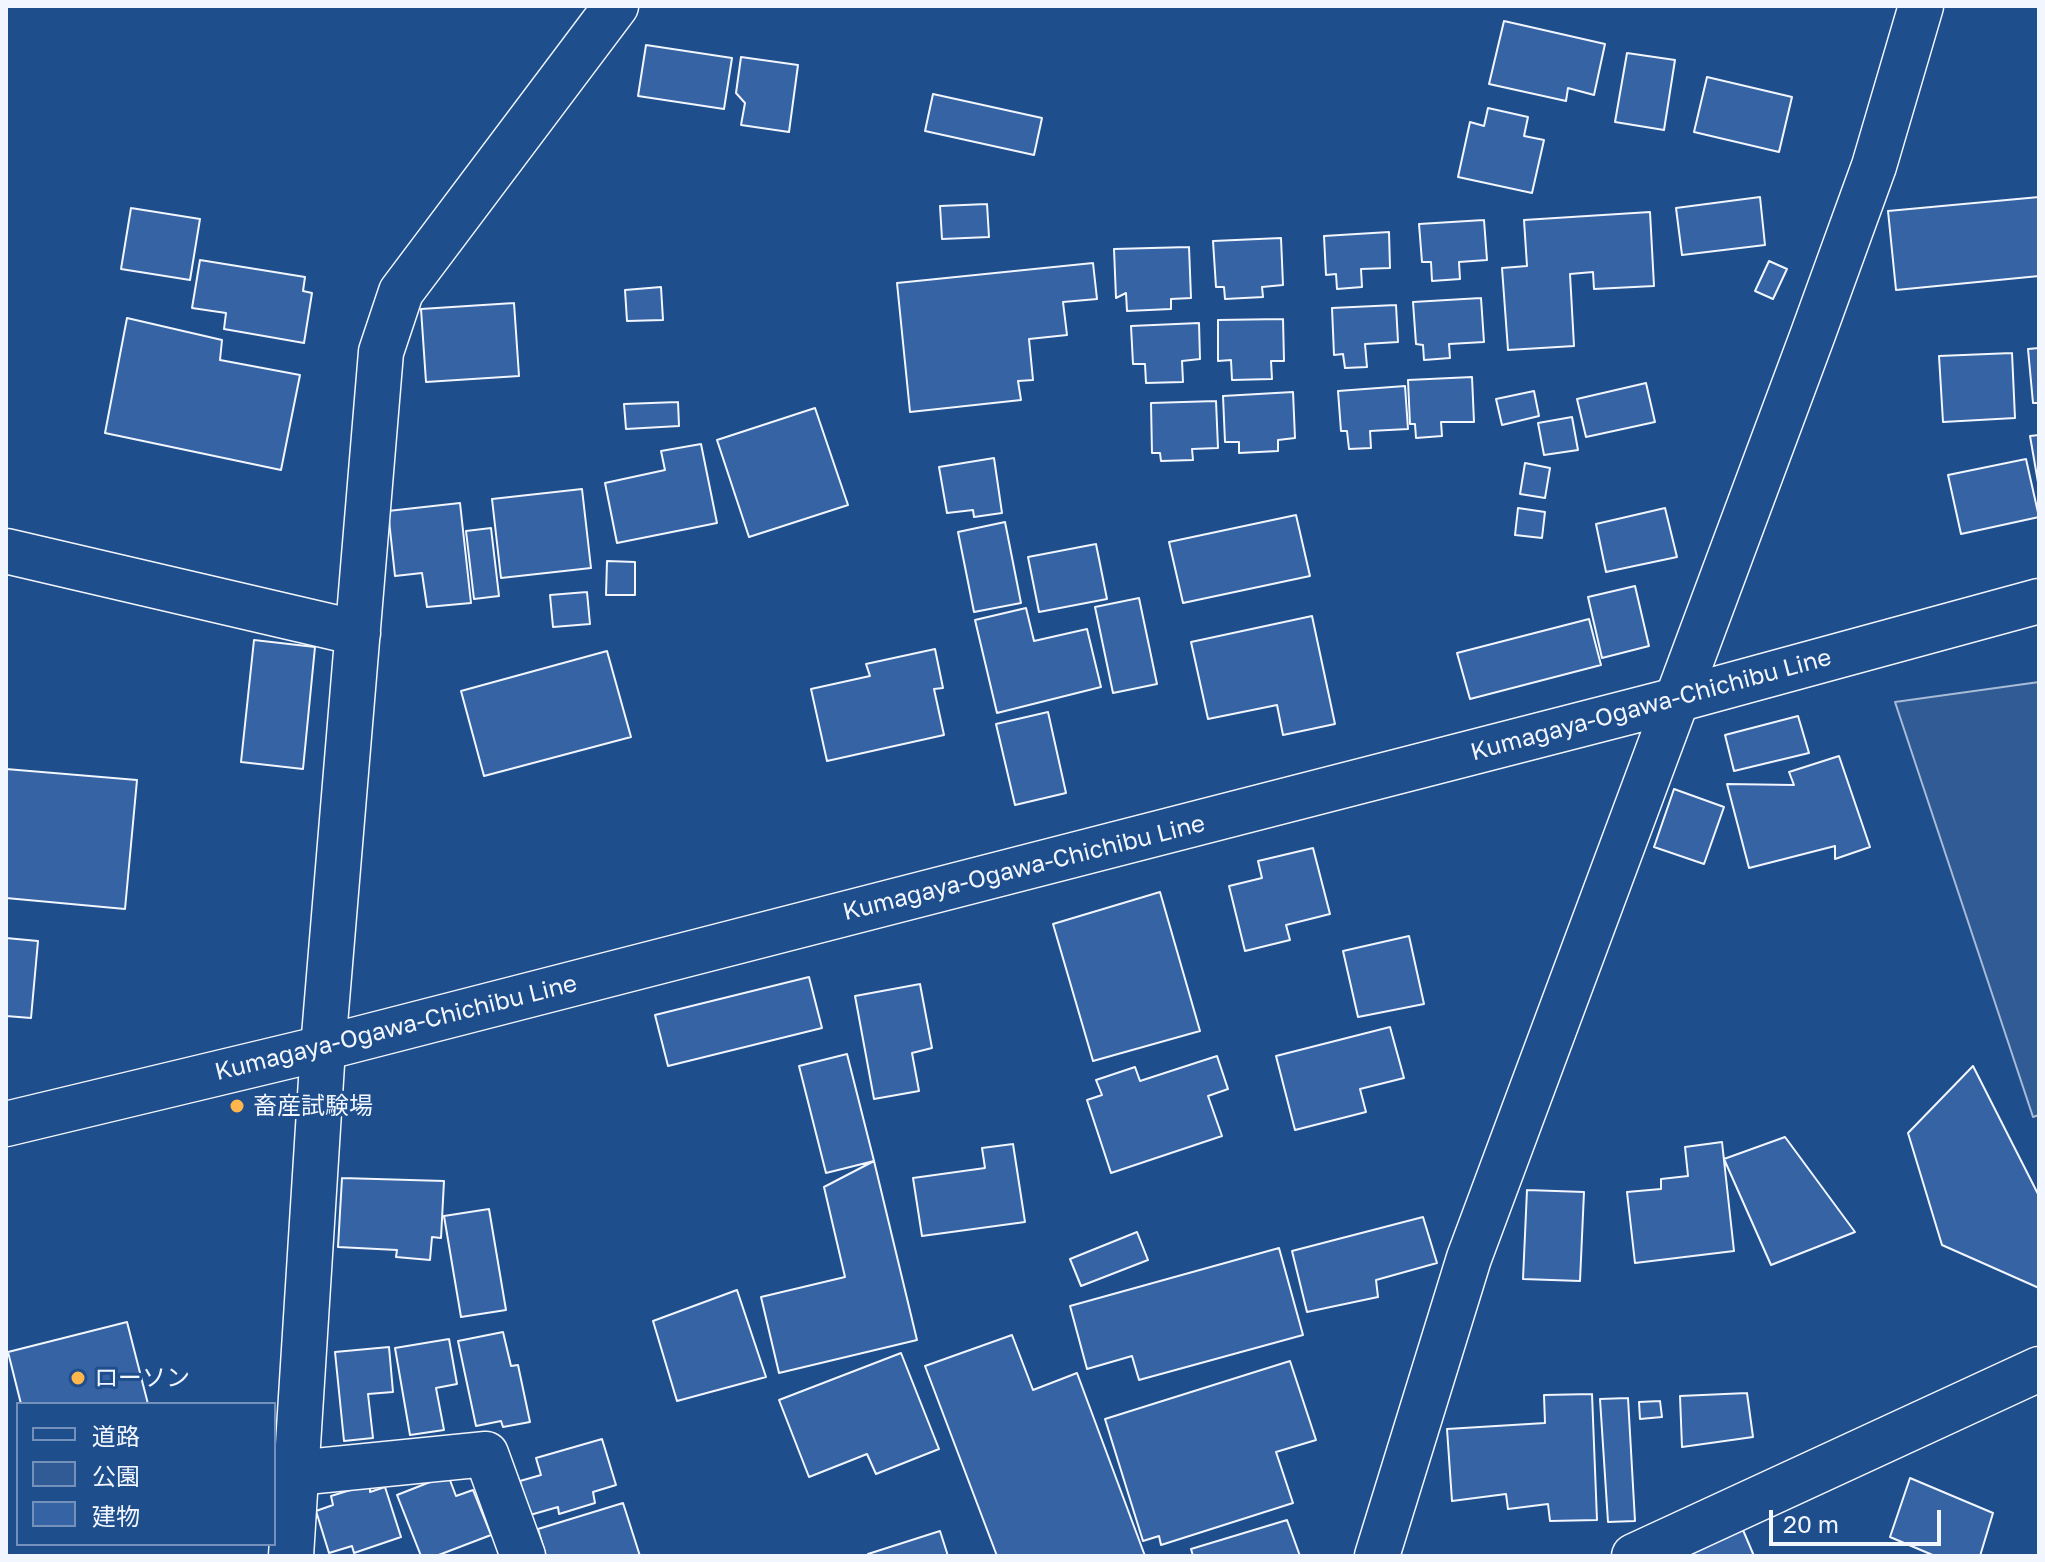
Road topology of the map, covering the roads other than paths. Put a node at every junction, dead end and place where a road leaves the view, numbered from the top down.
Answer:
1 (616, 6) edge
2 (1921, 6) edge
3 (6, 551) edge
4 (2039, 601) edge
5 (358, 633) junction
6 (1676, 700) junction
7 (323, 1048) junction
8 (6, 1124) edge
9 (2039, 1369) edge
10 (296, 1473) junction
11 (291, 1556) edge
12 (523, 1556) edge
13 (1377, 1556) edge
14 (1634, 1556) edge

1 - 5 street
2 - 6 street
3 - 5 street
4 - 6 street, Kumagaya-Ogawa-Chichibu Line
5 - 7 street
6 - 7 street, Kumagaya-Ogawa-Chichibu Line
6 - 13 street
7 - 8 street, Kumagaya-Ogawa-Chichibu Line
7 - 10 street
9 - 14 street
10 - 11 street
10 - 12 street

